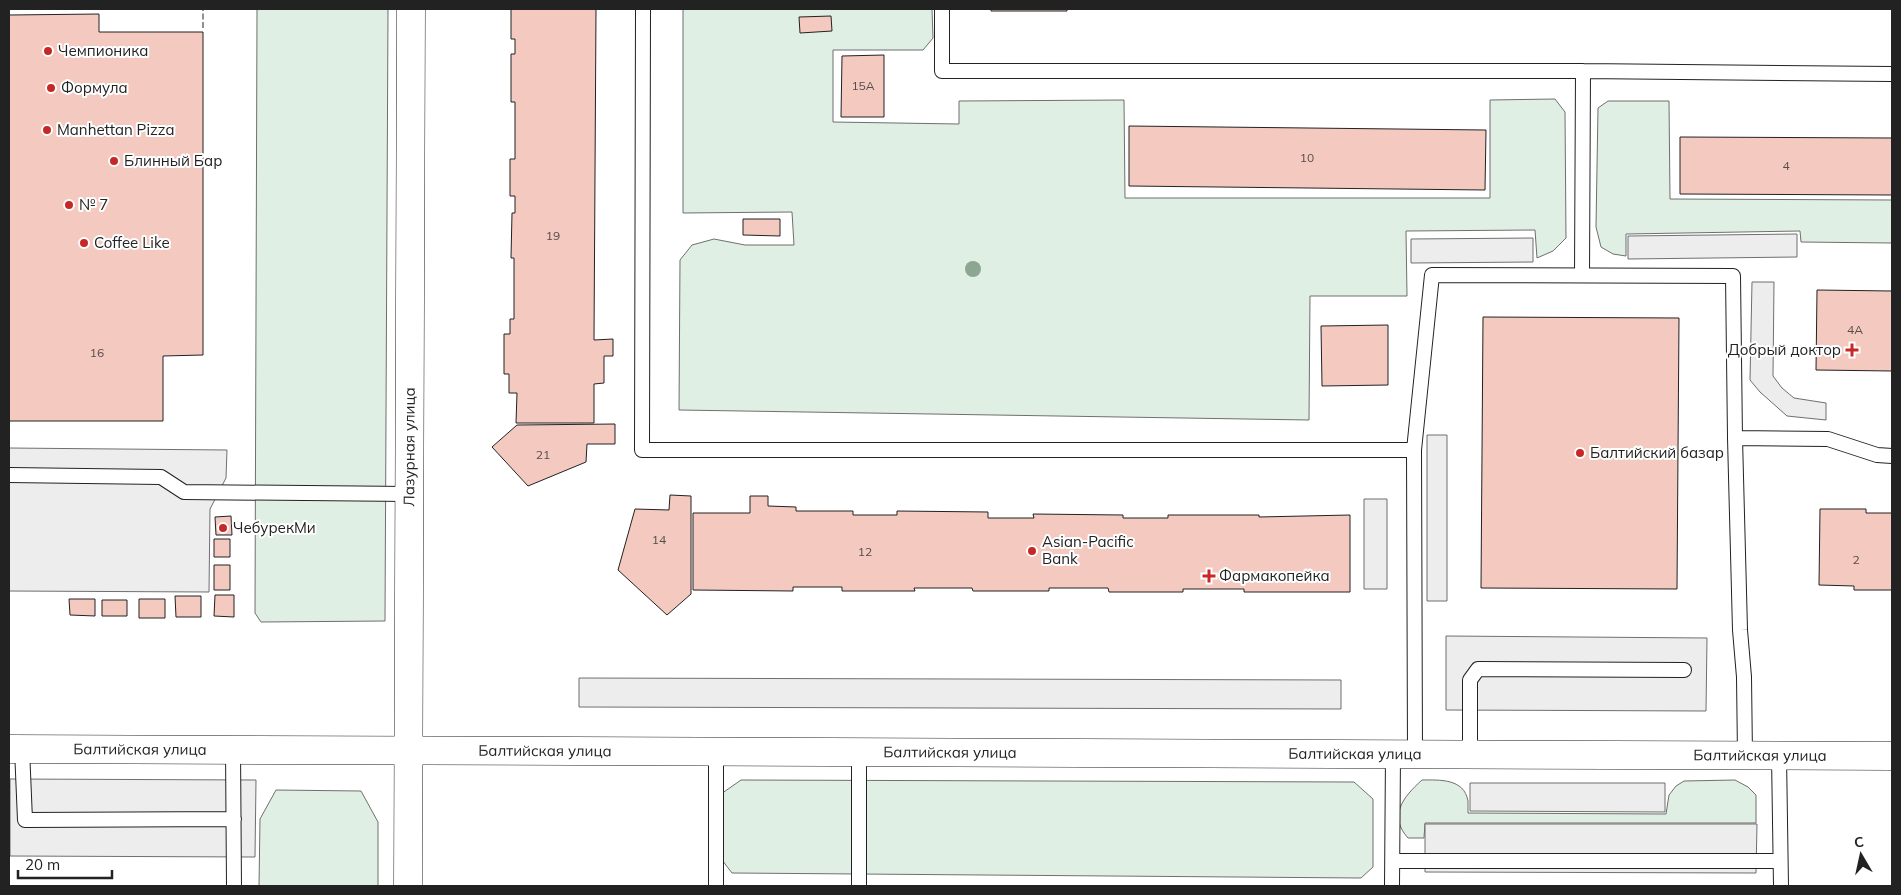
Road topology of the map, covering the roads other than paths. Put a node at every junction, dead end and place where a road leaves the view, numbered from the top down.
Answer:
1 (411, 9) edge
2 (643, 9) edge
3 (942, 9) edge
4 (1583, 71) junction
5 (1892, 74) edge
6 (1582, 275) junction
7 (1735, 438) junction
8 (1414, 450) junction
9 (1892, 456) edge
10 (9, 475) edge
11 (410, 494) junction
12 (1684, 670) dead end
13 (15, 749) edge
14 (233, 750) junction
15 (409, 751) junction
16 (716, 751) junction
17 (859, 752) junction
18 (1404, 755) junction
19 (1470, 756) junction
20 (1744, 756) junction
21 (1780, 756) junction
22 (1892, 756) edge
23 (234, 819) junction
24 (1392, 861) junction
25 (1780, 861) junction
26 (234, 886) edge
27 (408, 886) edge
28 (716, 886) edge
29 (859, 886) edge
30 (1392, 886) edge
31 (1781, 886) edge

1 - 11 main road, Лазурная улица
2 - 8 lane
3 - 4 lane
4 - 5 lane
4 - 6 lane
6 - 7 lane
6 - 8 lane
7 - 9 lane
7 - 20 lane
8 - 18 lane
10 - 11 lane
11 - 15 main road, Лазурная улица
12 - 19 lane
13 - 14 main road, Балтийская улица
13 - 23 lane
14 - 15 main road, Балтийская улица
14 - 23 lane
15 - 16 main road, Балтийская улица
15 - 27 main road, Лазурная улица
16 - 17 main road, Балтийская улица
16 - 28 lane
17 - 18 main road, Балтийская улица
17 - 29 lane
18 - 19 main road, Балтийская улица
18 - 24 lane
19 - 20 main road, Балтийская улица
20 - 21 main road, Балтийская улица
21 - 22 main road, Балтийская улица
21 - 25 lane
23 - 26 lane
24 - 25 lane
24 - 30 lane
25 - 31 lane

